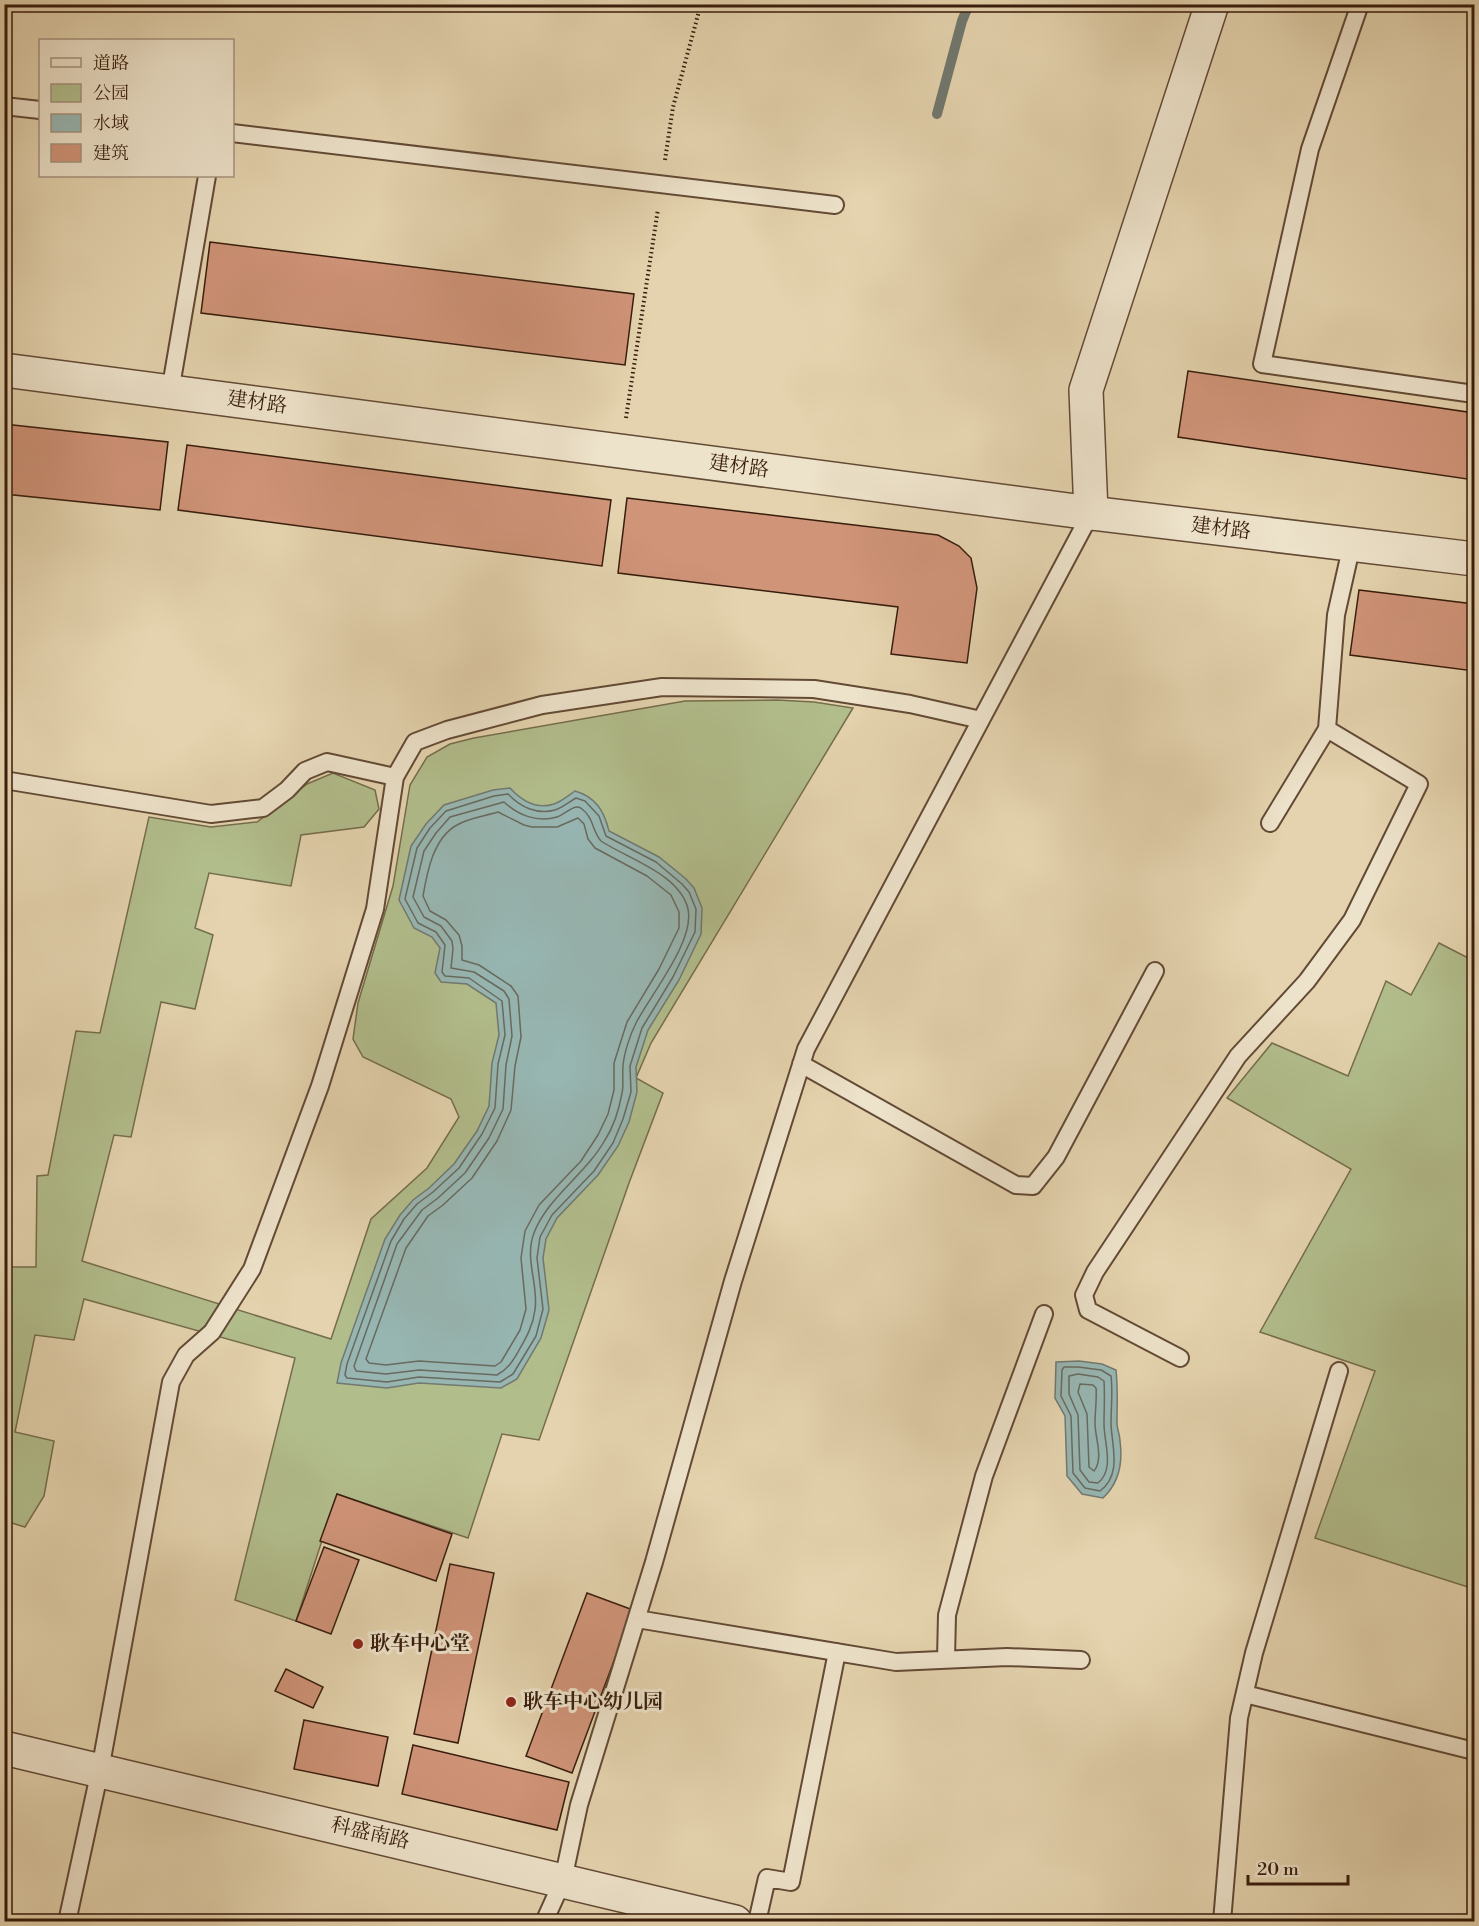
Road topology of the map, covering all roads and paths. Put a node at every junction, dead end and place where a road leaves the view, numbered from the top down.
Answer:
1 (701, 4) edge
2 (1212, 4) edge
3 (1360, 4) edge
4 (4, 106) edge
5 (39, 110) edge
6 (234, 133) edge
7 (207, 177) edge
8 (661, 184) junction
9 (835, 205) dead end
10 (4, 370) edge
11 (170, 392) junction
12 (1474, 394) edge
13 (621, 451) junction
14 (1091, 513) junction
15 (1352, 544) junction
16 (1474, 559) edge
17 (981, 720) junction
18 (1327, 729) junction
19 (395, 777) junction
20 (4, 780) edge
21 (1270, 823) dead end
22 (1155, 971) dead end
23 (801, 1065) junction
24 (1044, 1314) dead end
25 (1179, 1358) dead end
26 (1340, 1371) dead end
27 (637, 1619) junction
28 (837, 1652) junction
29 (946, 1659) junction
30 (1081, 1660) dead end
31 (1245, 1694) junction
32 (4, 1748) edge
33 (1474, 1751) edge
34 (100, 1770) junction
35 (563, 1880) junction
36 (67, 1922) edge
37 (544, 1922) edge
38 (735, 1922) edge
39 (757, 1922) edge
40 (1222, 1922) edge

1 - 8 path
2 - 14 street
3 - 12 lane
4 - 5 lane
6 - 8 lane
7 - 11 lane
8 - 9 lane
8 - 13 path
10 - 11 street, 建材路
11 - 13 street, 建材路
13 - 14 street, 建材路
14 - 15 street, 建材路
14 - 17 lane
15 - 16 street, 建材路
15 - 18 lane
17 - 19 lane
17 - 23 lane
18 - 21 lane
18 - 25 lane
19 - 20 lane
19 - 34 lane
22 - 23 lane
23 - 27 lane
24 - 29 lane
26 - 31 lane
27 - 28 lane
27 - 35 lane
28 - 29 lane
28 - 39 lane
29 - 30 lane
31 - 33 lane
31 - 40 lane
32 - 34 street, 科盛南路
34 - 35 street, 科盛南路
34 - 36 lane
35 - 37 lane
35 - 38 street, 科盛南路

